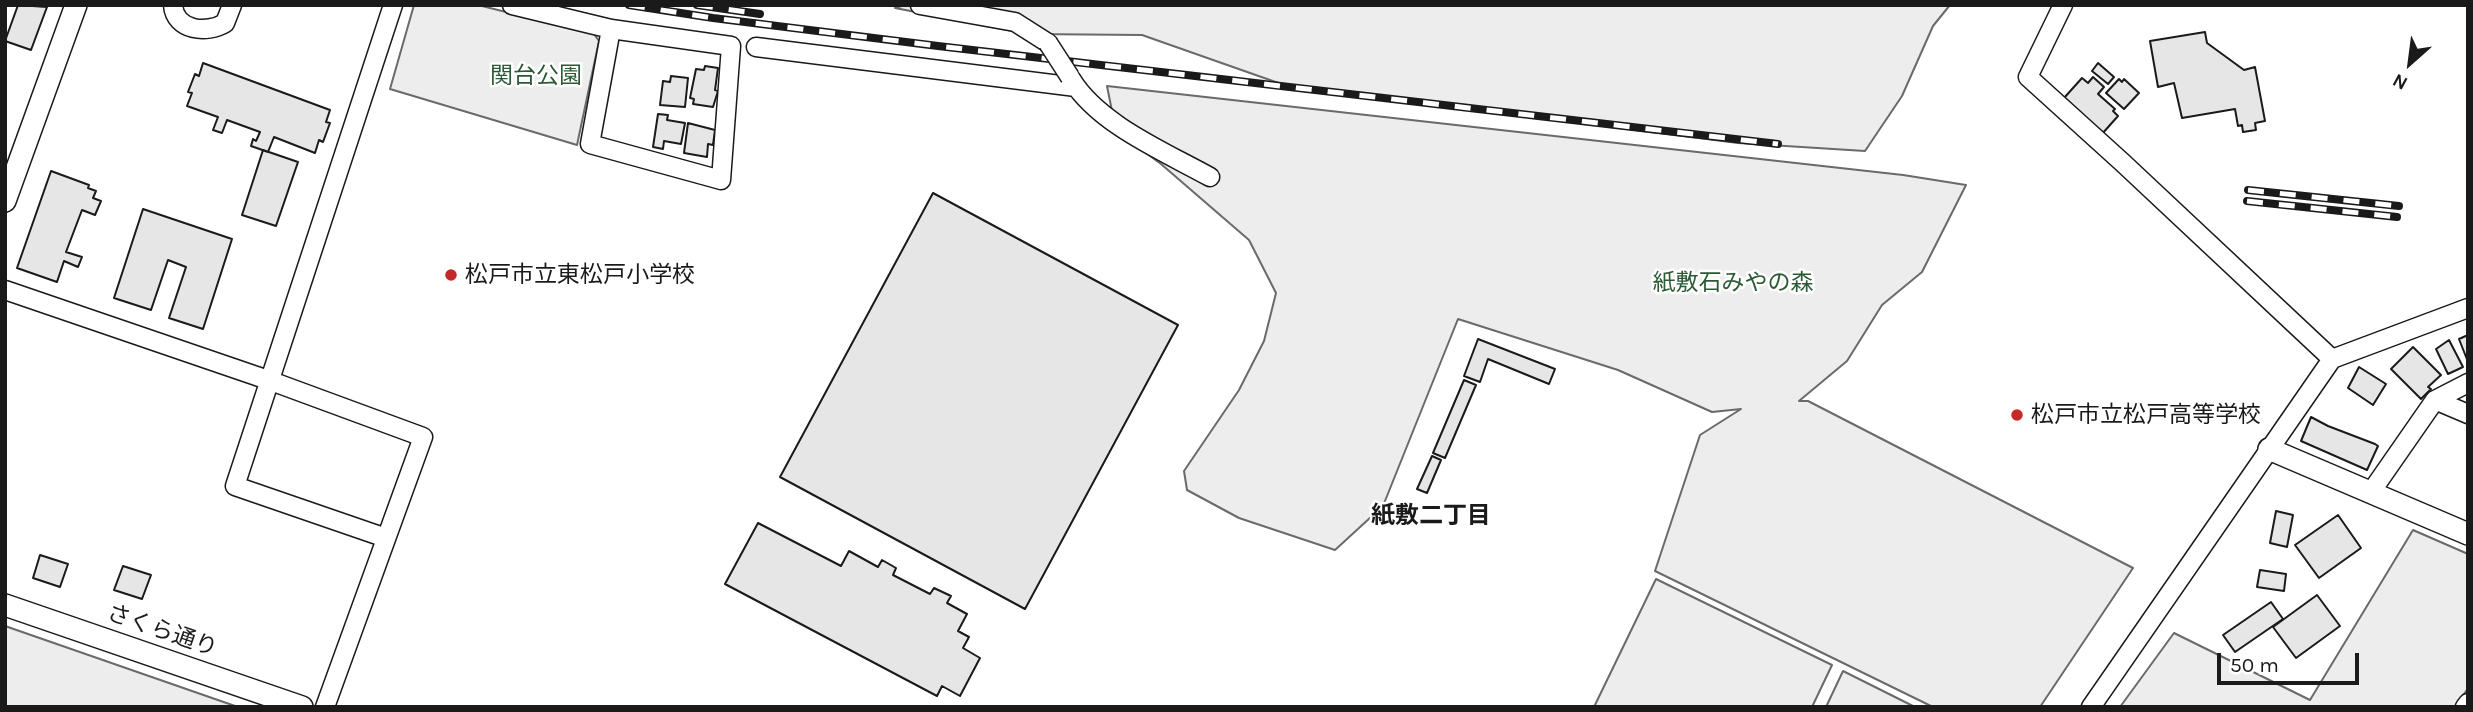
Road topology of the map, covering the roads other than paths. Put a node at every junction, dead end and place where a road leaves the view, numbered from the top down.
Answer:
1 (76, 5) edge
2 (173, 5) edge
3 (232, 5) edge
4 (393, 5) edge
5 (512, 5) edge
6 (920, 5) edge
7 (2063, 5) edge
8 (611, 29) junction
9 (756, 47) dead end
10 (1073, 82) junction
11 (15, 143) edge
12 (1210, 177) dead end
13 (5, 201) edge
14 (5, 290) edge
15 (2468, 308) edge
16 (2332, 359) junction
17 (271, 381) junction
18 (2468, 383) edge
19 (2435, 400) junction
20 (2468, 414) edge
21 (2269, 449) junction
22 (2371, 492) junction
23 (2468, 534) edge
24 (386, 538) junction
25 (5, 605) edge
26 (302, 707) edge
27 (325, 707) edge
28 (2091, 707) edge

1 - 11 street
2 - 3 street
4 - 17 street
5 - 8 street
6 - 10 street, bridge
7 - 16 street
8 - 8 street
9 - 10 street
10 - 12 street
11 - 13 street
14 - 17 street
15 - 16 street
16 - 21 street
17 - 24 street
17 - 24 street
18 - 19 street
19 - 20 street
19 - 22 street
21 - 22 street
21 - 28 street
22 - 23 street
24 - 27 street
25 - 26 street, さくら通り

